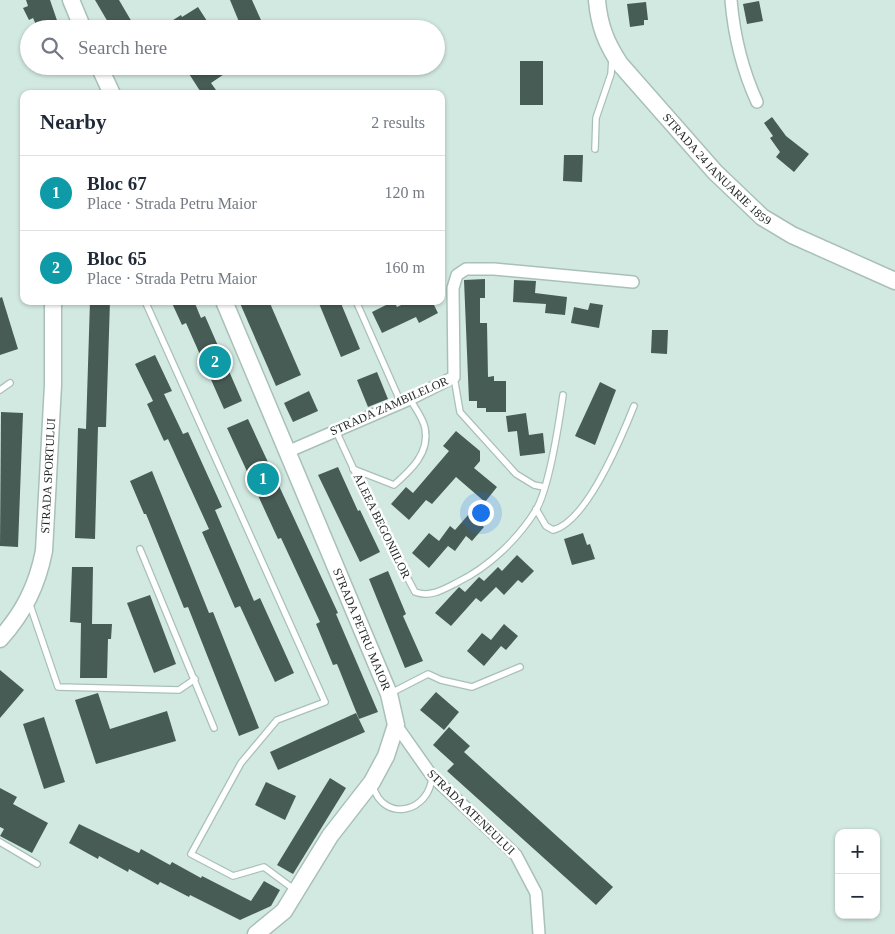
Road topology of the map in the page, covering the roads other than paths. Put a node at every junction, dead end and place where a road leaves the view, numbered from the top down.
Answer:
1 (71, 0) edge
2 (597, 0) edge
3 (731, 0) edge
4 (79, 20) edge
5 (612, 51) junction
6 (103, 75) edge
7 (110, 90) edge
8 (757, 102) dead end
9 (595, 149) dead end
10 (633, 282) dead end
11 (895, 282) edge
12 (53, 305) edge
13 (147, 305) edge
14 (226, 305) edge
15 (358, 305) edge
16 (454, 377) junction
17 (10, 383) dead end
18 (0, 390) edge
19 (563, 395) dead end
20 (406, 401) junction
21 (634, 406) dead end
22 (336, 431) junction
23 (287, 452) junction
24 (354, 469) junction
25 (544, 487) junction
26 (536, 509) junction
27 (140, 550) dead end
28 (29, 600) junction
29 (0, 639) edge
30 (520, 667) dead end
31 (196, 679) junction
32 (390, 694) junction
33 (396, 725) junction
34 (214, 728) dead end
35 (432, 776) junction
36 (372, 782) junction
37 (0, 842) edge
38 (37, 864) dead end
39 (297, 891) junction
40 (256, 934) edge
41 (539, 934) edge

1 - 4 main road
2 - 5 main road, STRADA 24 IANUARIE 1859
3 - 8 street
5 - 9 lane
5 - 11 main road, STRADA 24 IANUARIE 1859
6 - 7 main road
10 - 16 street, STRADA ZAMBILELOR
12 - 28 main road, STRADA SPORTULUI
13 - 39 lane
14 - 23 main road, STRADA PETRU MAIOR
15 - 20 lane
16 - 20 street, STRADA ZAMBILELOR
16 - 25 lane
17 - 18 lane
19 - 25 lane, ALEEA BEGONIILOR
20 - 22 street, STRADA ZAMBILELOR
20 - 24 lane
21 - 26 lane
22 - 23 street, STRADA ZAMBILELOR
22 - 24 lane, ALEEA BEGONIILOR
23 - 32 main road, STRADA PETRU MAIOR
24 - 26 lane, ALEEA BEGONIILOR
25 - 26 lane, ALEEA BEGONIILOR
27 - 31 lane
28 - 29 main road, STRADA SPORTULUI
28 - 31 lane
30 - 32 lane
31 - 34 lane
32 - 33 main road, STRADA PETRU MAIOR
33 - 35 street, STRADA ATENEULUI
33 - 36 main road, STRADA PETRU MAIOR
35 - 36 lane
35 - 41 street, STRADA ATENEULUI
36 - 39 main road, STRADA PETRU MAIOR
37 - 38 lane
39 - 40 main road, STRADA PETRU MAIOR

